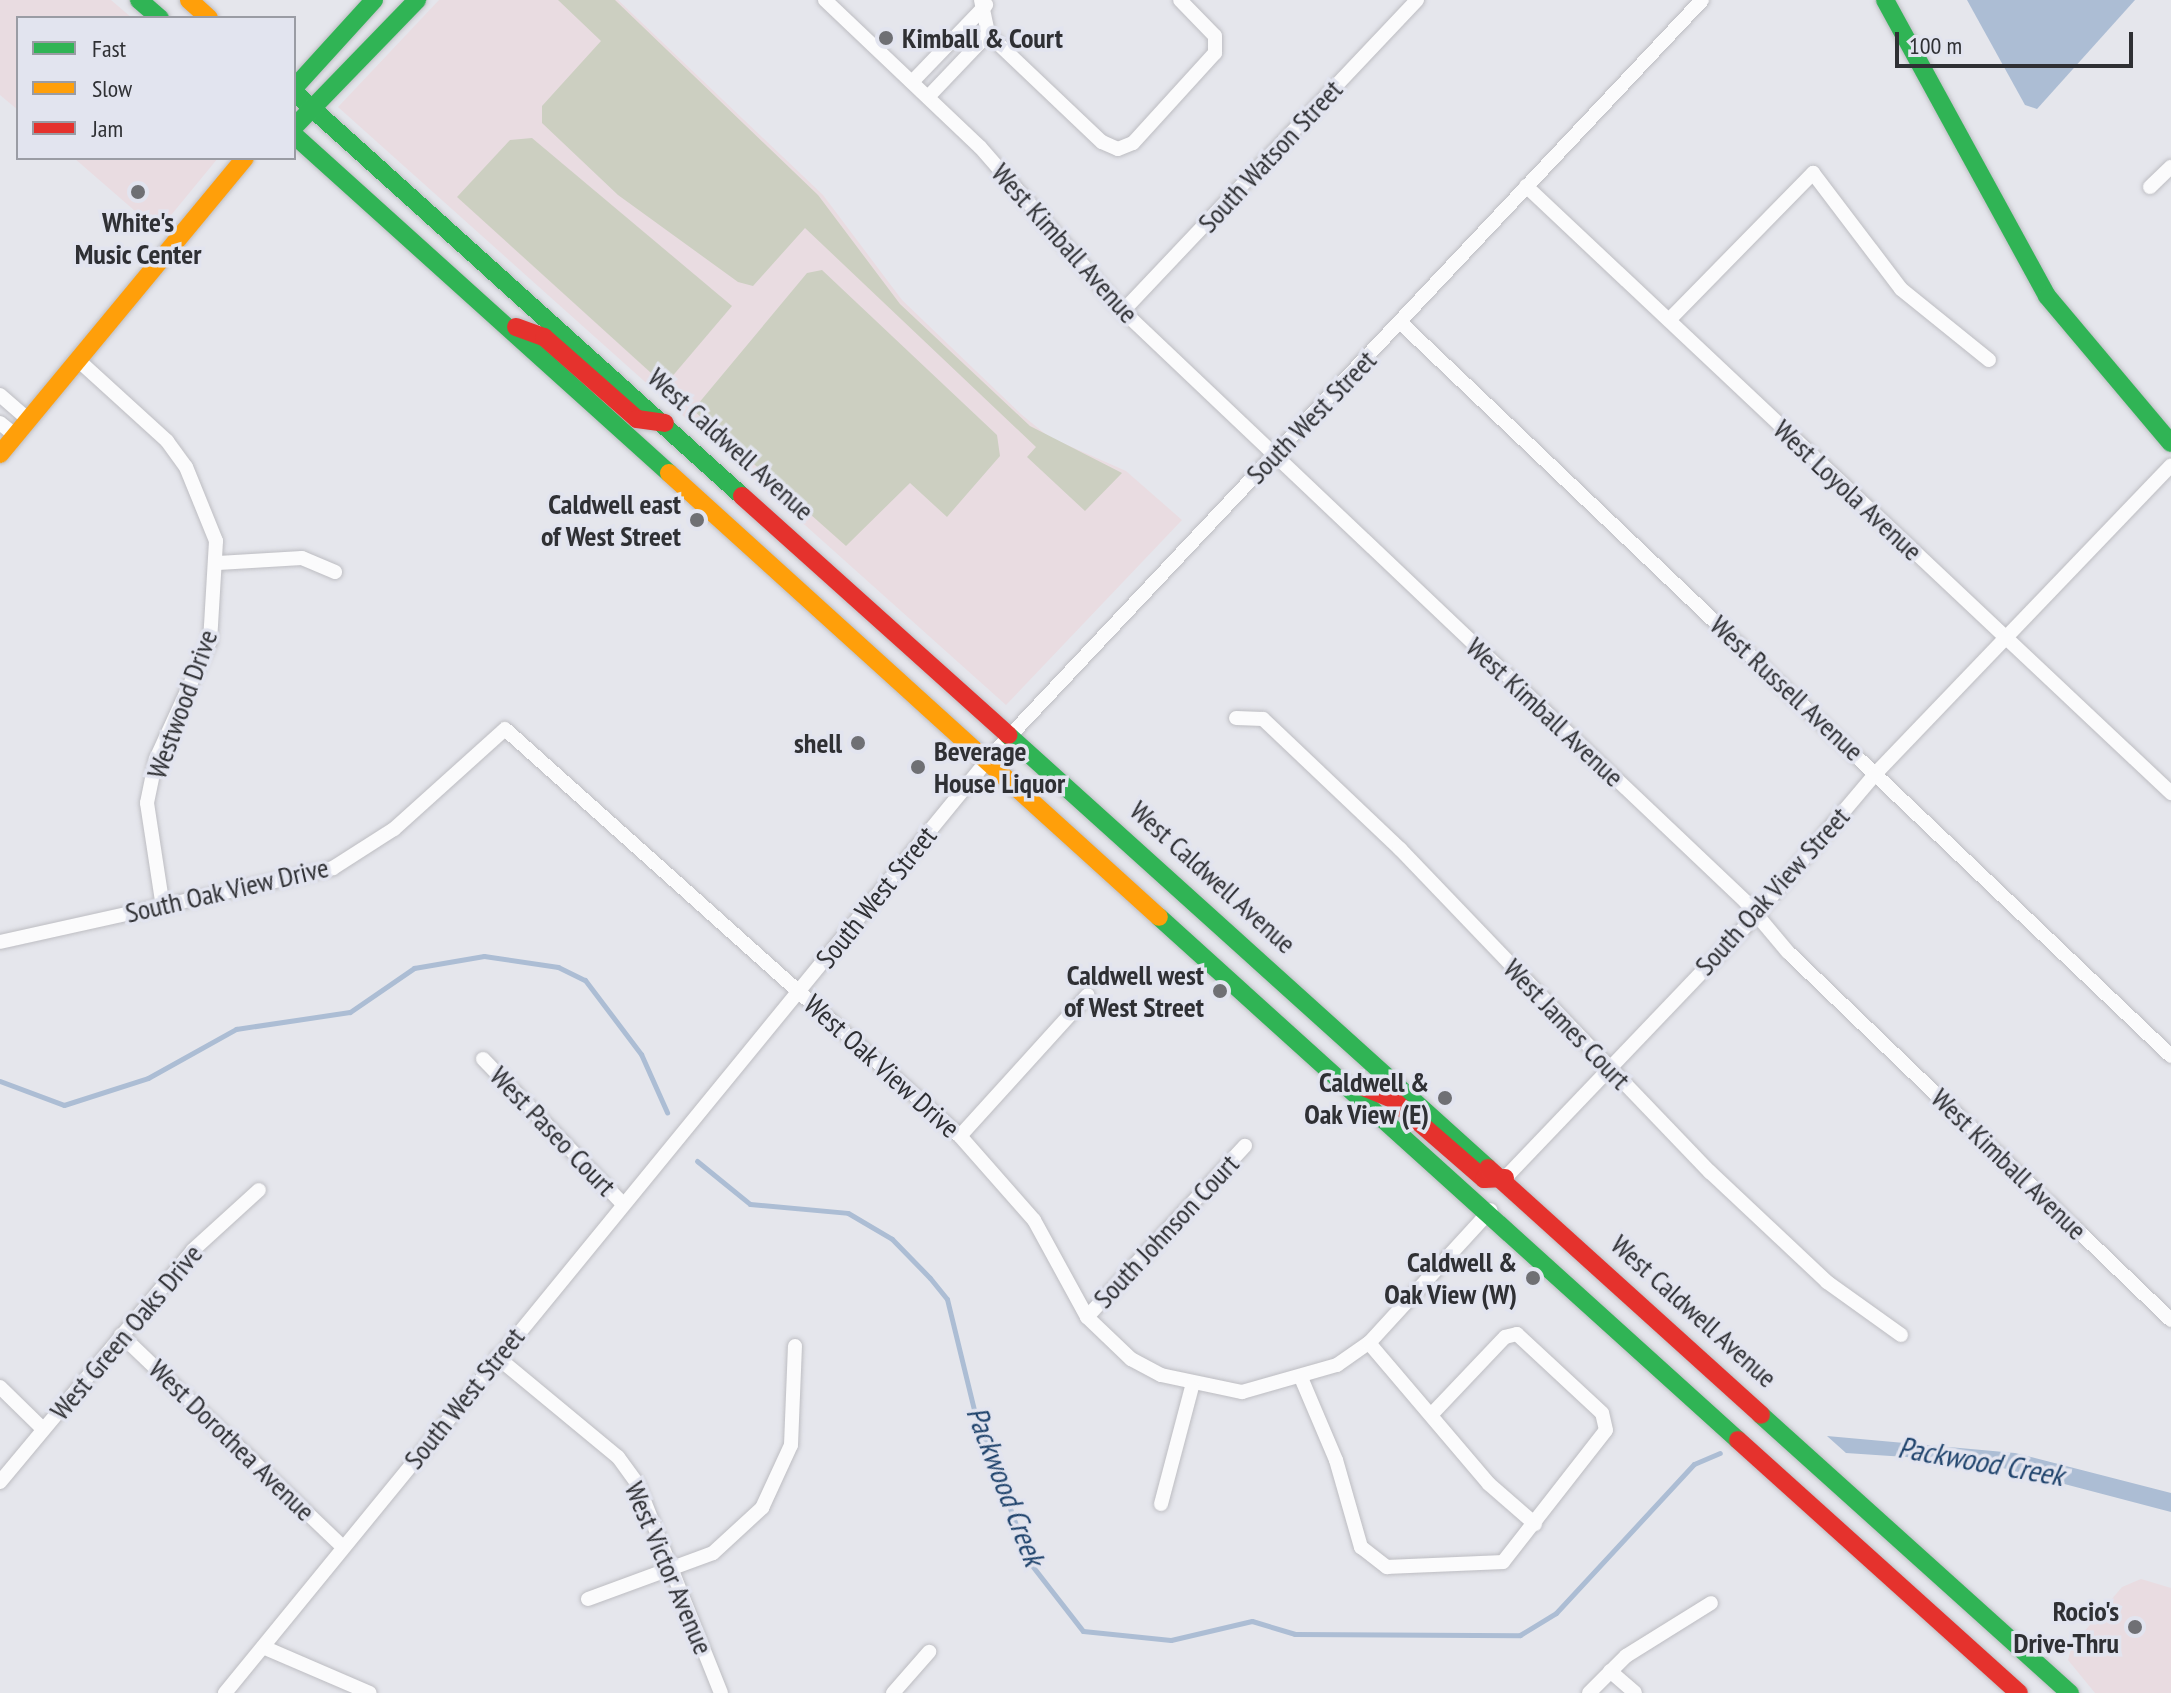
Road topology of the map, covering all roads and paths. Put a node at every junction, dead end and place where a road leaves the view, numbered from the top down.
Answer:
1 (139, 0) edge
2 (189, 0) edge
3 (374, 0) edge
4 (417, 0) edge
5 (825, 0) edge
6 (1180, 0) edge
7 (1417, 0) edge
8 (1885, 0) edge
9 (1699, 1) edge
10 (983, 2) edge
11 (158, 16) edge
12 (207, 16) edge
13 (988, 34) junction
14 (912, 82) junction
15 (296, 88) edge
16 (296, 92) edge
17 (928, 97) junction
18 (313, 109) junction
19 (296, 125) edge
20 (296, 137) edge
21 (247, 160) edge
22 (2171, 167) edge
23 (1526, 186) junction
24 (2150, 187) dead end
25 (1123, 311) junction
26 (1669, 320) junction
27 (505, 323) junction
28 (1401, 323) junction
29 (77, 359) junction
30 (1989, 360) dead end
31 (0, 395) edge
32 (28, 419) junction
33 (665, 423) junction
34 (7, 429) edge
35 (2171, 443) edge
36 (0, 454) edge
37 (1274, 455) junction
38 (2171, 465) edge
39 (218, 563) junction
40 (335, 572) dead end
41 (2005, 637) junction
42 (1236, 718) dead end
43 (505, 729) joint
44 (1011, 733) junction
45 (990, 757) junction
46 (1876, 773) junction
47 (2171, 793) edge
48 (163, 907) junction
49 (1757, 914) junction
50 (0, 942) edge
51 (799, 992) junction
52 (1088, 995) dead end
53 (2171, 1056) edge
54 (483, 1059) dead end
55 (1609, 1069) junction
56 (1346, 1079) junction
57 (960, 1136) junction
58 (1245, 1146) dead end
59 (1505, 1178) junction
60 (259, 1190) dead end
61 (623, 1204) junction
62 (1491, 1210) junction
63 (1087, 1317) junction
64 (2171, 1320) edge
65 (121, 1335) junction
66 (1901, 1335) dead end
67 (1369, 1343) junction
68 (795, 1346) dead end
69 (497, 1357) junction
70 (1302, 1380) junction
71 (0, 1387) edge
72 (1192, 1387) junction
73 (1432, 1414) junction
74 (43, 1429) junction
75 (0, 1482) edge
76 (1161, 1504) dead end
77 (1535, 1524) junction
78 (342, 1546) junction
79 (675, 1569) junction
80 (588, 1599) dead end
81 (1711, 1603) dead end
82 (263, 1647) junction
83 (929, 1652) dead end
84 (1610, 1671) junction
85 (225, 1693) edge
86 (370, 1693) edge
87 (721, 1693) edge
88 (893, 1693) edge
89 (1589, 1693) edge
90 (1635, 1693) edge
91 (2019, 1693) edge
92 (2070, 1693) edge

1 - 11 main road
2 - 12 main road
3 - 15 main road
4 - 18 main road
5 - 14 street, West Kimball Avenue
6 - 13 street
7 - 25 street, South Watson Street
8 - 35 main road
9 - 23 street, South West Street
10 - 13 street
10 - 14 street
13 - 17 street
14 - 17 street, West Kimball Avenue
16 - 18 main road, West Caldwell Avenue
17 - 25 street, West Kimball Avenue
18 - 19 main road
18 - 33 main road, West Caldwell Avenue
20 - 27 main road
21 - 29 main road
22 - 24 street
23 - 26 street, West Loyola Avenue
23 - 28 street, South West Street
25 - 37 street, West Kimball Avenue
26 - 30 street
26 - 41 street, West Loyola Avenue
27 - 33 main road
27 - 45 main road
28 - 37 street, South West Street
28 - 46 street, West Russell Avenue
29 - 32 main road
29 - 39 street, Westwood Drive
31 - 32 street
32 - 34 main road
33 - 44 main road, West Caldwell Avenue
34 - 36 main road
37 - 44 street, South West Street
37 - 49 street, West Kimball Avenue
38 - 41 street, South Oak View Street
39 - 40 street
39 - 48 street, Westwood Drive
41 - 46 street, South Oak View Street
41 - 47 street, West Loyola Avenue
42 - 55 street, West James Court
43 - 48 street, South Oak View Drive
43 - 51 street, West Oak View Drive
44 - 45 street, South West Street
44 - 59 main road, West Caldwell Avenue
45 - 51 street, South West Street
45 - 56 main road
46 - 49 street, South Oak View Street
46 - 53 street, West Russell Avenue
48 - 50 street, South Oak View Drive
49 - 55 street, South Oak View Street
49 - 64 street, West Kimball Avenue
51 - 57 street, West Oak View Drive
51 - 61 street, South West Street
52 - 57 street
54 - 61 street, West Paseo Court
55 - 59 street, South Oak View Street
55 - 66 street, West James Court
56 - 59 main road
56 - 62 main road
57 - 63 street, West Oak View Drive
58 - 63 street, South Johnson Court
59 - 92 main road, West Caldwell Avenue
60 - 65 street, West Green Oaks Drive
61 - 69 street, South West Street
62 - 67 street
62 - 91 main road
63 - 72 street, West Oak View Drive
65 - 74 street, West Green Oaks Drive
65 - 78 street, West Dorothea Avenue
67 - 70 street
67 - 73 street
68 - 79 street
69 - 78 street, South West Street
69 - 79 street, West Victor Avenue
70 - 72 street, West Oak View Drive
70 - 77 street
71 - 74 street
72 - 76 street
73 - 77 street
73 - 77 street
74 - 75 street, West Green Oaks Drive
78 - 82 street, South West Street
79 - 80 street
79 - 87 street, West Victor Avenue
81 - 84 street
82 - 85 street, South West Street
82 - 86 street
83 - 88 street
84 - 89 street
84 - 90 street

